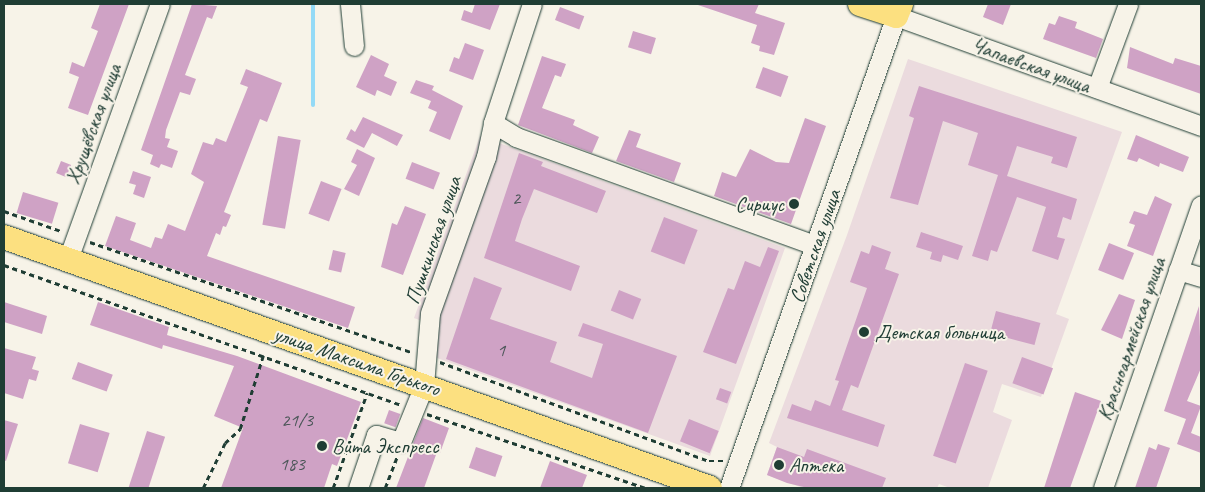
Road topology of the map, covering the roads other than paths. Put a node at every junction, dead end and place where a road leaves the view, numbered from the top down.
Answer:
1 (160, 4) edge
2 (350, 4) edge
3 (532, 4) edge
4 (860, 4) edge
5 (1128, 4) edge
6 (898, 10) edge
7 (354, 46) dead end
8 (1097, 88) junction
9 (492, 123) junction
10 (1201, 126) edge
11 (1201, 205) edge
12 (4, 237) edge
13 (815, 245) junction
14 (68, 259) junction
15 (1178, 270) junction
16 (1201, 277) edge
17 (424, 385) junction
18 (358, 488) edge
19 (710, 488) edge
20 (729, 488) edge
21 (1103, 488) edge

1 - 14 street, Хрущёвская улица
2 - 7 street
3 - 9 street, Пушкинская улица
4 - 6 main road, Чапаевская улица
5 - 8 street
6 - 8 street, Чапаевская улица
6 - 13 street, Советская улица
8 - 10 street, Чапаевская улица
9 - 13 street
9 - 17 street, Пушкинская улица
11 - 15 street, Красноармейская улица
12 - 14 main road, улица Максима Горького
13 - 20 street, Советская улица
14 - 17 main road, улица Максима Горького
15 - 16 street
15 - 21 street, Красноармейская улица
17 - 18 street, Пушкинская улица
17 - 19 main road, улица Максима Горького

